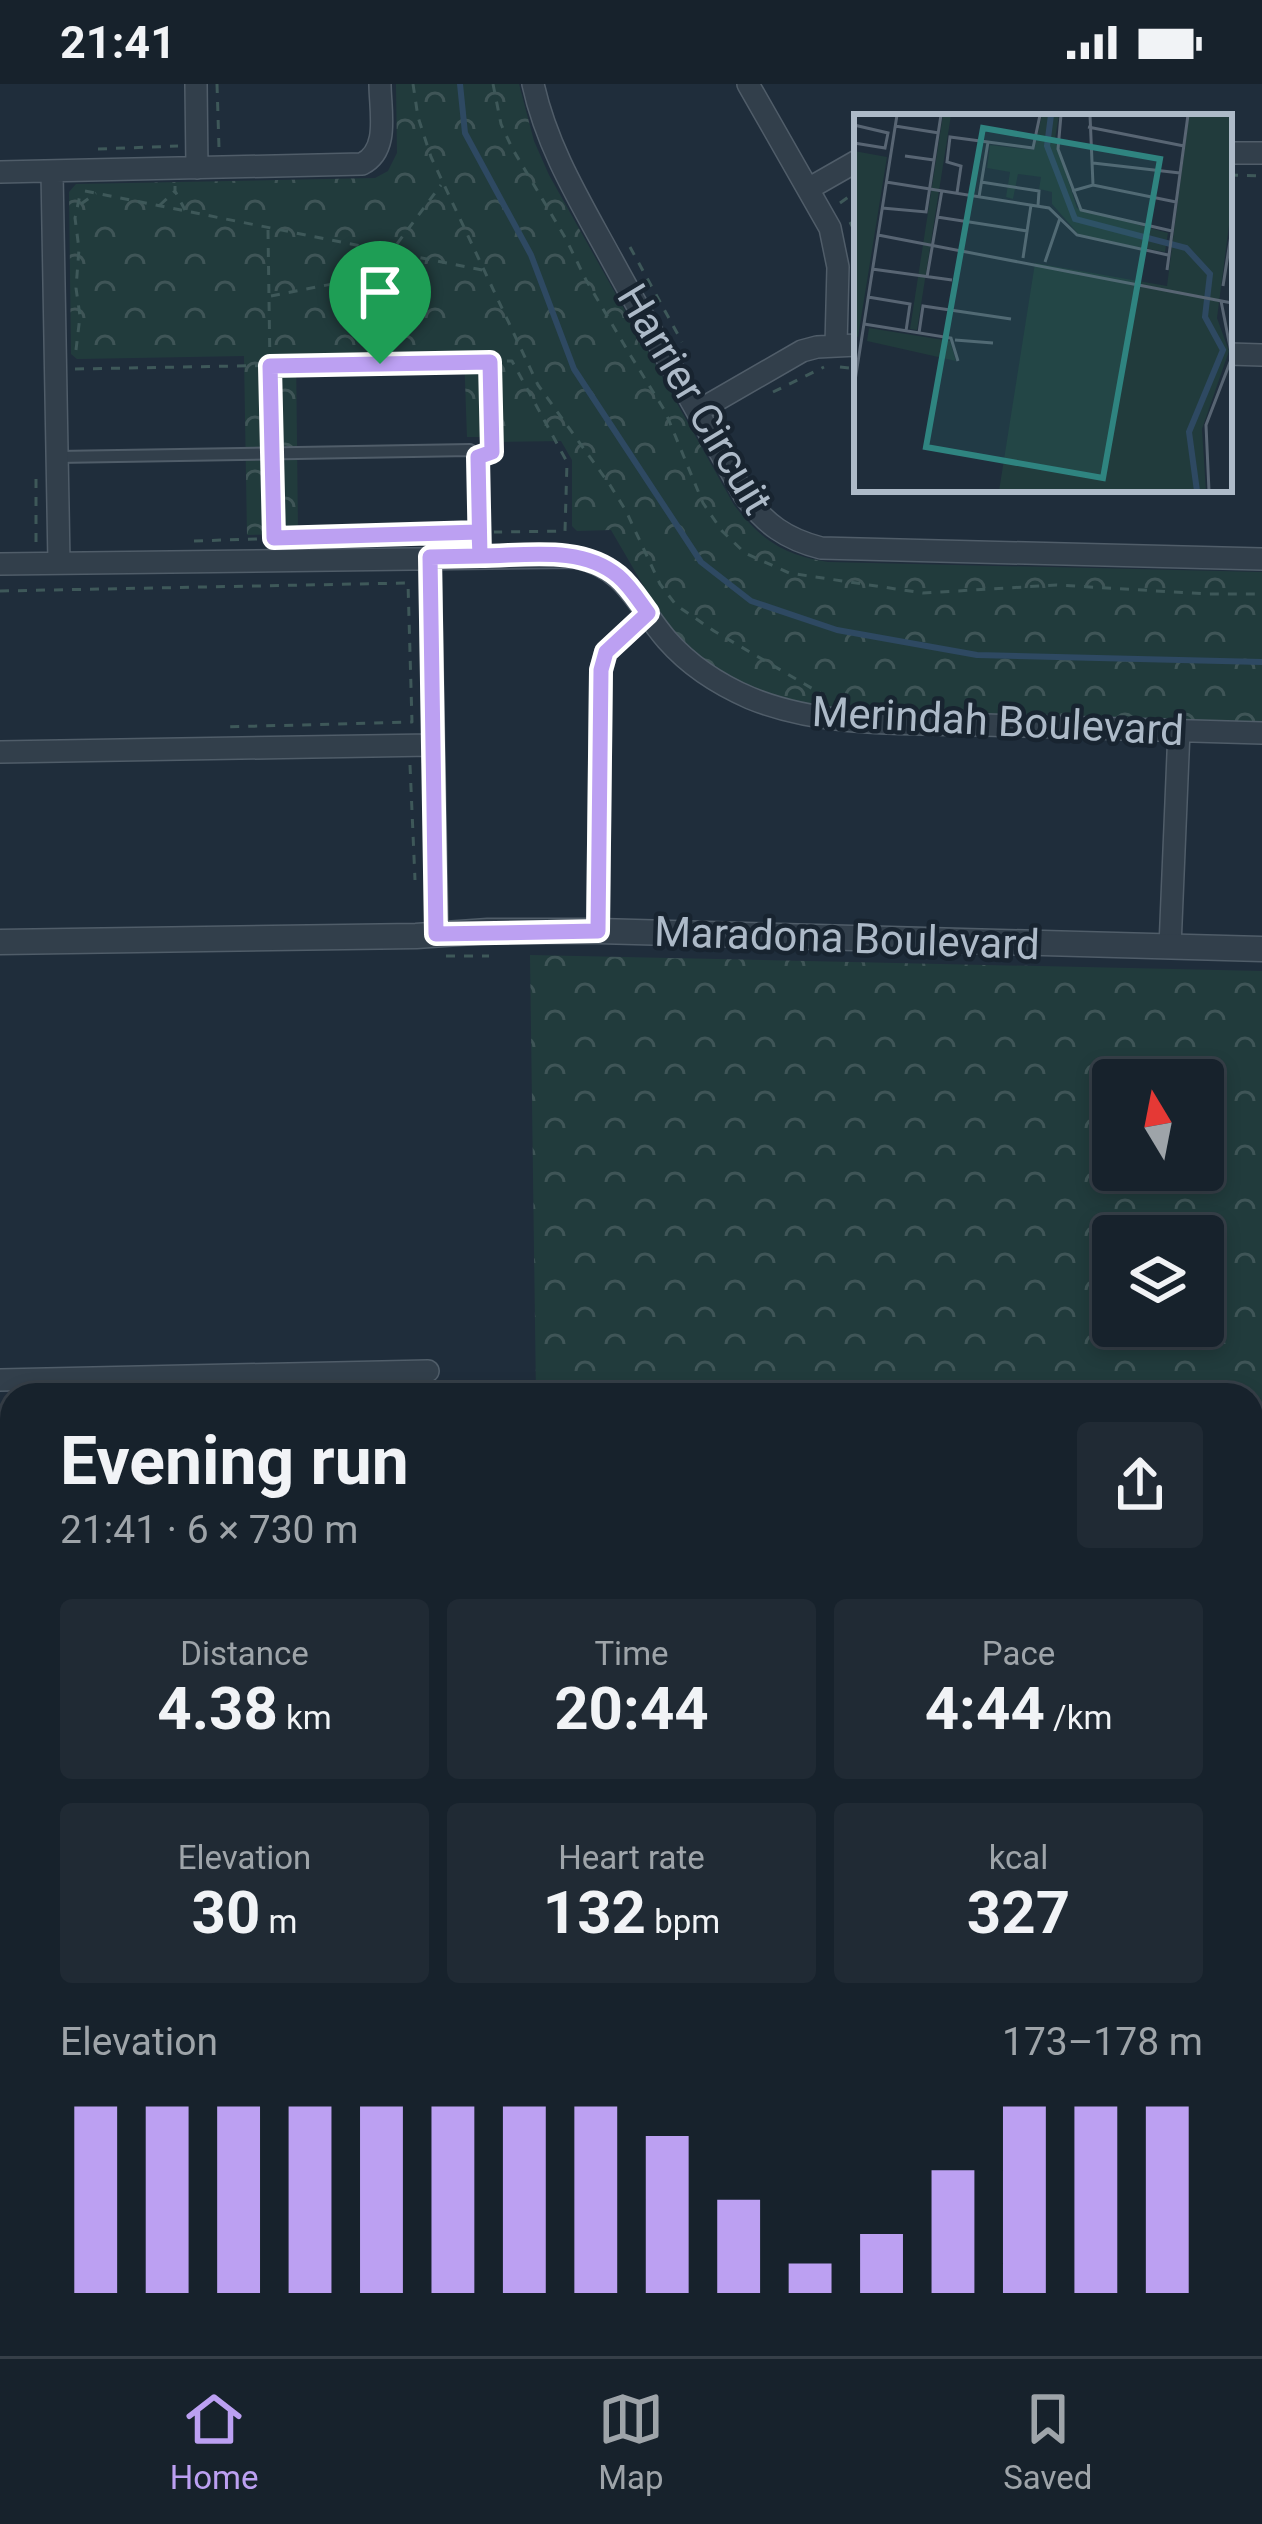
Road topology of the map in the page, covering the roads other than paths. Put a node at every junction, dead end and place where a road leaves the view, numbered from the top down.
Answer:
1 (196, 84) edge
2 (380, 84) edge
3 (533, 84) edge
4 (748, 84) edge
5 (1232, 152) edge
6 (1262, 153) edge
7 (854, 163) edge
8 (197, 168) junction
9 (0, 172) edge
10 (52, 172) junction
11 (808, 189) junction
12 (847, 345) edge
13 (1232, 354) edge
14 (1262, 355) edge
15 (698, 412) junction
16 (57, 457) junction
17 (480, 556) junction
18 (430, 557) junction
19 (1262, 559) edge
20 (58, 563) junction
21 (0, 564) edge
22 (648, 613) junction
23 (1179, 730) junction
24 (1262, 733) edge
25 (431, 746) junction
26 (0, 752) edge
27 (598, 931) junction
28 (436, 934) junction
29 (0, 942) edge
30 (1170, 947) junction
31 (1262, 949) edge
32 (428, 1371) dead end
33 (0, 1380) edge

1 - 8 street
2 - 8 street
3 - 15 street, Harrier Circuit
4 - 11 street
5 - 6 street
7 - 11 street
8 - 10 street
9 - 10 street
10 - 16 street
11 - 12 street
12 - 15 street
13 - 14 street
15 - 19 street, Harrier Circuit
16 - 17 lane
16 - 20 street
17 - 18 street, Merindah Boulevard
17 - 22 street, Merindah Boulevard
18 - 20 street, Merindah Boulevard
18 - 25 street
20 - 21 street, Merindah Boulevard
22 - 23 street, Merindah Boulevard
22 - 27 street
23 - 24 street, Merindah Boulevard
23 - 30 street
25 - 26 street
25 - 28 street
27 - 28 street, Maradona Boulevard
27 - 30 street, Maradona Boulevard
28 - 29 street, Maradona Boulevard
30 - 31 street, Maradona Boulevard
32 - 33 street

